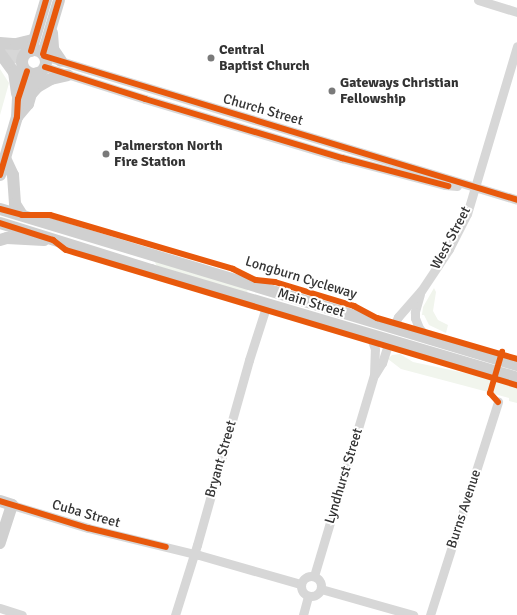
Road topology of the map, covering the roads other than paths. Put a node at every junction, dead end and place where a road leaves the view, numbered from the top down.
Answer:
1 (46, 0) edge
2 (478, 0) edge
3 (57, 1) edge
4 (517, 12) edge
5 (52, 23) junction
6 (0, 44) edge
7 (517, 46) edge
8 (0, 53) edge
9 (35, 58) junction
10 (61, 61) junction
11 (514, 63) edge
12 (68, 75) junction
13 (30, 94) junction
14 (18, 99) junction
15 (17, 117) junction
16 (5, 158) junction
17 (0, 175) edge
18 (474, 188) junction
19 (517, 200) edge
20 (0, 209) edge
21 (22, 216) junction
22 (0, 223) edge
23 (0, 240) edge
24 (53, 240) junction
25 (422, 291) junction
26 (267, 304) junction
27 (316, 305) junction
28 (393, 328) junction
29 (370, 335) junction
30 (429, 339) junction
31 (389, 341) junction
32 (460, 362) junction
33 (517, 365) edge
34 (374, 375) junction
35 (517, 378) edge
36 (498, 402) dead end
37 (6, 503) edge
38 (0, 543) edge
39 (194, 554) junction
40 (314, 576) junction
41 (300, 584) junction
42 (321, 589) junction
43 (308, 596) junction
44 (0, 608) edge
45 (22, 615) edge
46 (175, 615) edge
47 (303, 615) edge
48 (413, 615) edge
49 (430, 615) edge

1 - 9 main road
2 - 4 street
3 - 5 main road
5 - 9 main road
5 - 10 main road
6 - 9 main road
7 - 11 street, West Street
8 - 9 street, Church Street
8 - 14 main road
9 - 10 street, Church Street
9 - 12 street, Church Street
9 - 13 main road
9 - 14 main road
10 - 18 street, Church Street
11 - 18 street, West Street
12 - 13 main road
12 - 18 street, Church Street
13 - 15 main road
14 - 15 main road
15 - 16 main road
16 - 17 main road
16 - 21 main road
18 - 19 street, Church Street
18 - 25 street, West Street
20 - 21 main road, Main Street
21 - 27 main road, Main Street
22 - 24 main road, Main Street
23 - 24 main road
24 - 26 main road, Main Street
25 - 28 street, West Street
25 - 30 street
26 - 29 main road, Main Street
26 - 39 street, Bryant Street
27 - 28 main road, Main Street
27 - 31 main road
28 - 30 main road, Main Street
28 - 32 main road
29 - 31 main road, Main Street
29 - 34 street, Lyndhurst Street
30 - 33 main road, Main Street
31 - 32 main road, Main Street
31 - 34 street, Lyndhurst Street
32 - 35 main road
34 - 40 street, Lyndhurst Street
36 - 49 street, Burns Avenue
37 - 38 main road
37 - 39 street, Cuba Street
39 - 41 street, Cuba Street
39 - 46 street, Bryant Street
40 - 41 street
40 - 42 street
41 - 43 street
42 - 43 street
42 - 48 street
43 - 47 street
44 - 45 street

